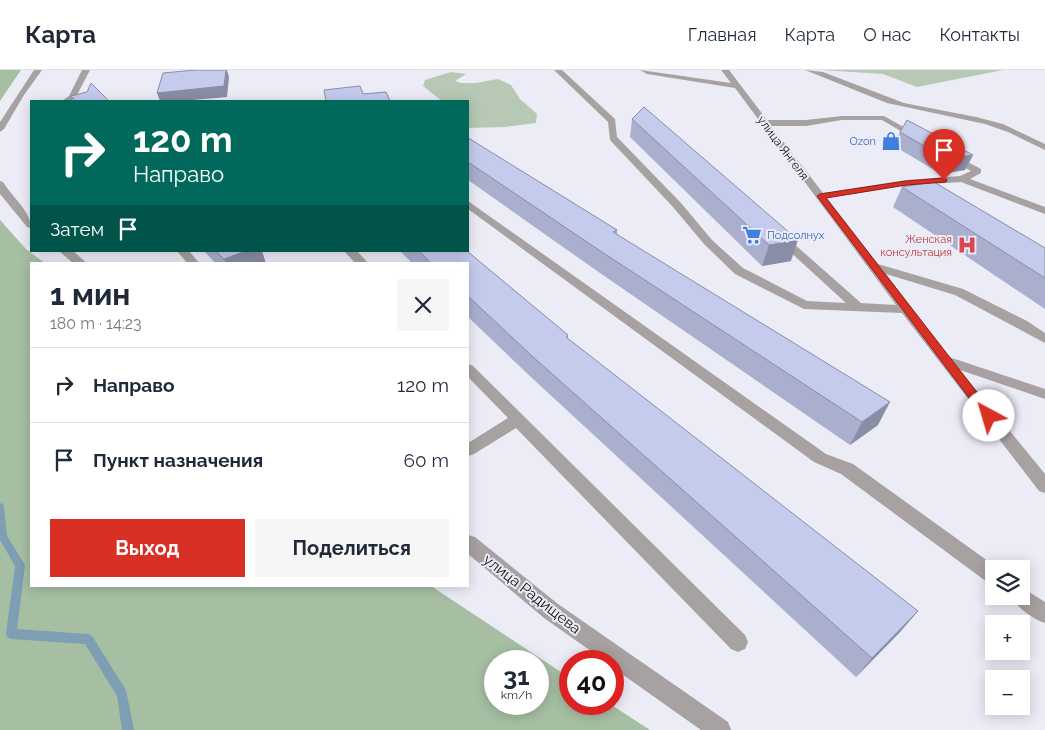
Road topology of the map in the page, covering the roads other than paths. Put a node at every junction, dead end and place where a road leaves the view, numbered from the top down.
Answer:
1 (38, 70) edge
2 (86, 70) edge
3 (558, 70) edge
4 (644, 70) edge
5 (725, 70) edge
6 (809, 70) edge
7 (737, 86) junction
8 (68, 100) edge
9 (764, 123) junction
10 (0, 129) edge
11 (926, 142) edge
12 (1045, 147) edge
13 (944, 152) edge
14 (962, 179) junction
15 (906, 183) junction
16 (0, 184) edge
17 (820, 196) junction
18 (939, 204) edge
19 (469, 205) edge
20 (1045, 211) edge
21 (30, 224) edge
22 (772, 229) edge
23 (66, 252) edge
24 (184, 252) edge
25 (351, 252) edge
26 (79, 262) edge
27 (192, 262) edge
28 (360, 262) edge
29 (874, 267) junction
30 (859, 308) junction
31 (905, 308) junction
32 (1045, 339) edge
33 (944, 360) junction
34 (469, 371) edge
35 (1045, 394) edge
36 (517, 420) junction
37 (469, 449) edge
38 (1045, 486) edge
39 (469, 544) edge
40 (985, 569) edge
41 (1030, 603) edge
42 (1045, 614) edge
43 (738, 642) dead end
44 (720, 730) edge

1 - 10 street
2 - 8 street
3 - 30 street
4 - 7 street
5 - 7 street, улица Янгеля
6 - 12 street
7 - 9 street, улица Янгеля
9 - 11 street
9 - 17 street, улица Янгеля
13 - 14 street
14 - 15 street
14 - 20 street
15 - 17 street
15 - 18 street
16 - 21 street
17 - 29 street, улица Янгеля
19 - 40 street
22 - 30 street
23 - 26 street
24 - 27 street
25 - 28 street
29 - 31 street, улица Янгеля
29 - 32 street
30 - 31 street
31 - 33 street, улица Янгеля
33 - 35 street
33 - 38 street, улица Янгеля
34 - 36 street
36 - 37 street
36 - 43 street
39 - 44 street, улица Радищева
41 - 42 street

